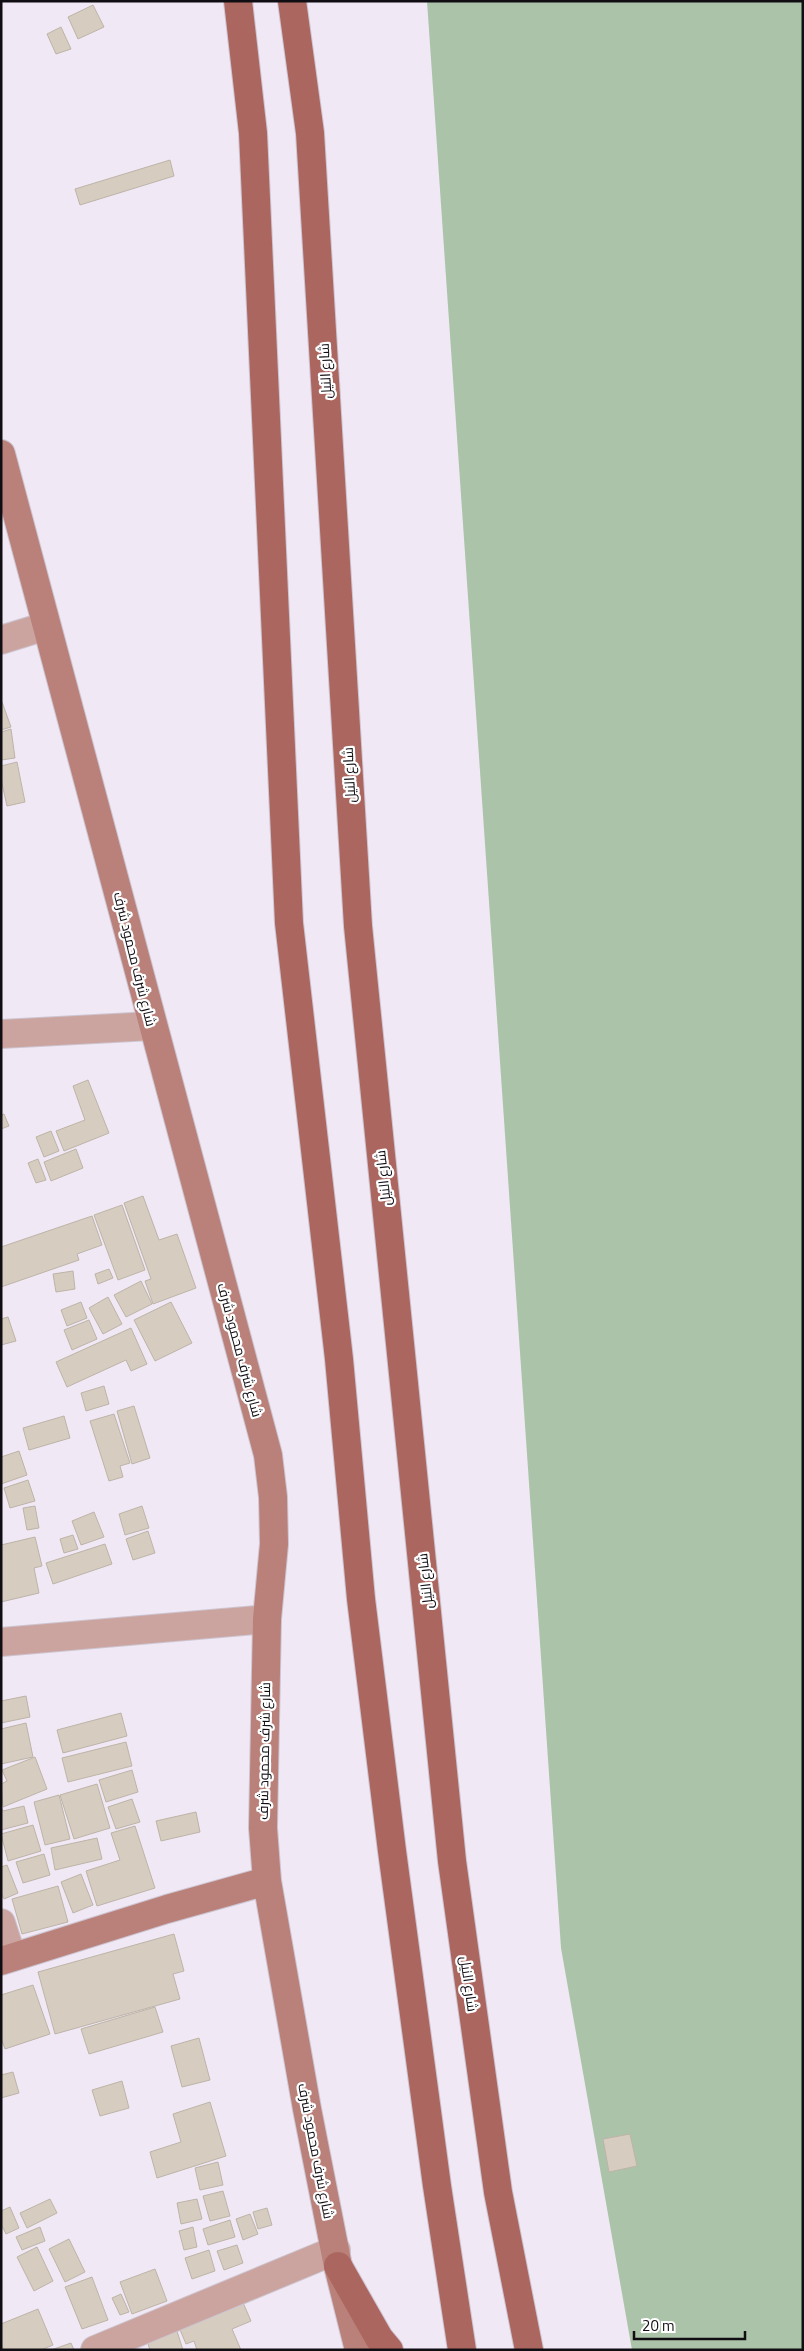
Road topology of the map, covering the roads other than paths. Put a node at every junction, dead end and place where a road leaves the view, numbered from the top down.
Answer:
1 (238, 1) edge
2 (292, 1) edge
3 (1, 454) edge
4 (46, 626) junction
5 (1, 640) edge
6 (152, 1026) junction
7 (1, 1034) edge
8 (266, 1619) junction
9 (1, 1642) edge
10 (267, 1881) junction
11 (1, 1923) edge
12 (7, 1959) edge
13 (337, 2258) junction
14 (95, 2350) edge
15 (359, 2350) edge
16 (389, 2350) edge
17 (462, 2350) edge
18 (529, 2350) edge

1 - 17 main road
2 - 18 main road, شارع النيل
3 - 4 street, شارع شرف محمود شرف
4 - 5 street
4 - 6 street, شارع شرف محمود شرف
6 - 7 street
6 - 8 street, شارع شرف محمود شرف
8 - 9 street
8 - 10 street, شارع شرف محمود شرف
10 - 12 street
10 - 13 street, شارع شرف محمود شرف
11 - 12 street
13 - 14 street
13 - 15 street, شارع شرف محمود شرف
13 - 16 main road

